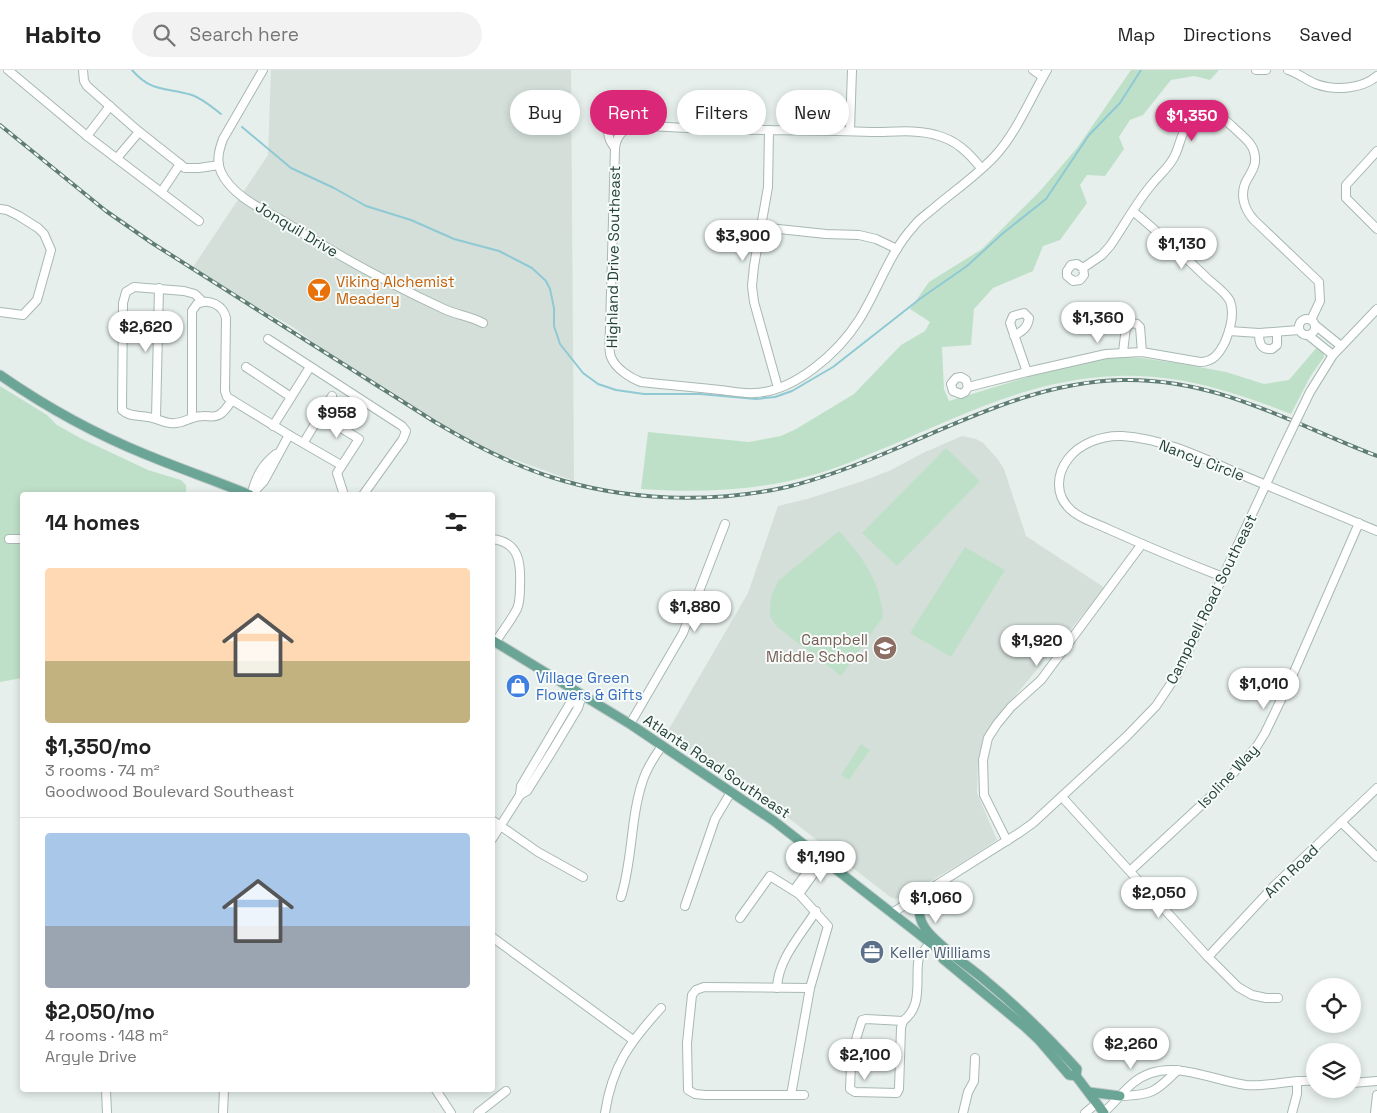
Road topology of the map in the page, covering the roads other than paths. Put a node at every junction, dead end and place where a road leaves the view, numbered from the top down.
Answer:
1 (8, 70) edge
2 (83, 70) edge
3 (263, 70) edge
4 (852, 70) edge
5 (1033, 70) edge
6 (1256, 70) edge
7 (1266, 70) edge
8 (1288, 70) edge
9 (1045, 73) edge
10 (1377, 76) edge
11 (110, 106) junction
12 (667, 126) edge
13 (769, 130) junction
14 (850, 130) junction
15 (139, 132) junction
16 (608, 135) edge
17 (619, 135) edge
18 (87, 136) junction
19 (616, 148) junction
20 (1377, 152) edge
21 (117, 158) junction
22 (180, 164) junction
23 (219, 165) junction
24 (981, 168) junction
25 (162, 192) junction
26 (0, 209) edge
27 (1134, 212) junction
28 (199, 221) dead end
29 (760, 227) junction
30 (1377, 229) edge
31 (897, 249) junction
32 (1083, 268) dead end
33 (158, 288) junction
34 (204, 302) junction
35 (1377, 309) edge
36 (0, 312) edge
37 (1313, 323) junction
38 (483, 324) dead end
39 (1299, 330) junction
40 (1229, 331) junction
41 (1277, 333) junction
42 (1259, 334) junction
43 (1308, 335) junction
44 (1014, 336) dead end
45 (268, 339) dead end
46 (1341, 346) junction
47 (1123, 352) junction
48 (1142, 352) junction
49 (1334, 355) junction
50 (246, 367) dead end
51 (310, 367) junction
52 (1027, 372) junction
53 (0, 375) edge
54 (968, 387) dead end
55 (778, 388) junction
56 (332, 396) dead end
57 (292, 397) junction
58 (232, 400) junction
59 (320, 415) junction
60 (156, 418) junction
61 (192, 418) junction
62 (273, 426) junction
63 (289, 435) junction
64 (304, 442) junction
65 (278, 453) junction
66 (341, 465) junction
67 (1266, 485) junction
68 (243, 492) edge
69 (252, 492) edge
70 (254, 492) edge
71 (344, 492) edge
72 (365, 492) edge
73 (1359, 523) junction
74 (725, 524) dead end
75 (1377, 531) edge
76 (9, 538) dead end
77 (20, 539) edge
78 (495, 540) edge
79 (1142, 544) junction
80 (1223, 577) junction
81 (495, 639) edge
82 (495, 641) edge
83 (582, 695) junction
84 (630, 724) junction
85 (662, 746) junction
86 (1377, 788) edge
87 (731, 792) junction
88 (1062, 797) junction
89 (495, 822) edge
90 (1342, 822) junction
91 (501, 826) junction
92 (495, 835) edge
93 (1007, 841) junction
94 (821, 857) junction
95 (1377, 857) edge
96 (1130, 871) junction
97 (583, 877) dead end
98 (928, 890) junction
99 (796, 892) junction
100 (621, 897) dead end
101 (685, 906) dead end
102 (816, 911) junction
103 (892, 913) junction
104 (740, 918) dead end
105 (495, 939) edge
106 (930, 943) junction
107 (938, 949) junction
108 (951, 952) junction
109 (1208, 957) junction
110 (777, 988) junction
111 (810, 988) junction
112 (1278, 998) dead end
113 (661, 1008) dead end
114 (903, 1021) junction
115 (633, 1040) junction
116 (975, 1058) dead end
117 (1178, 1070) junction
118 (1076, 1076) junction
119 (1296, 1081) junction
120 (1306, 1081) edge
121 (1377, 1081) edge
122 (1361, 1082) edge
123 (506, 1091) dead end
124 (106, 1092) edge
125 (224, 1092) edge
126 (437, 1092) edge
127 (1089, 1092) junction
128 (791, 1095) junction
129 (804, 1095) dead end
130 (1377, 1095) edge
131 (1120, 1096) junction
132 (1097, 1103) junction
133 (107, 1113) edge
134 (224, 1113) edge
135 (451, 1113) edge
136 (478, 1113) edge
137 (605, 1113) edge
138 (963, 1113) edge
139 (1085, 1113) edge
140 (1104, 1113) edge
141 (1292, 1113) edge
142 (1376, 1113) edge

1 - 18 street
2 - 11 street
3 - 23 street
4 - 14 street
5 - 9 street
6 - 7 street
8 - 10 street
9 - 24 street, Highland Drive Southeast
11 - 15 street
11 - 18 street
12 - 13 street, Highland Drive Southeast
13 - 14 street, Highland Drive Southeast
13 - 29 street
14 - 24 street, Highland Drive Southeast
15 - 21 street
15 - 22 street
16 - 19 street
17 - 19 street, Highland Drive Southeast
18 - 21 street
19 - 55 street, Highland Drive Southeast
20 - 30 street
21 - 25 street
22 - 23 street
22 - 25 street
23 - 38 street, Jonquil Drive
24 - 31 street, Highland Drive Southeast
25 - 28 street
26 - 36 street
27 - 32 street
27 - 37 street
27 - 40 street
29 - 31 street
29 - 55 street
31 - 55 street, Highland Drive Southeast
33 - 34 street
33 - 60 street
33 - 60 street
34 - 58 street
34 - 61 street
35 - 46 street, Campbell Road Southeast
37 - 39 street
37 - 43 street
37 - 46 street
39 - 41 street
39 - 43 street
40 - 42 street
40 - 48 street
41 - 42 street
41 - 42 street
43 - 49 street
44 - 52 street
45 - 51 street
46 - 49 street, Campbell Road Southeast
47 - 48 street
47 - 48 street
47 - 52 street
49 - 67 street, Campbell Road Southeast, bridge
50 - 57 street
51 - 57 street
51 - 72 street
52 - 54 street
53 - 68 main road
56 - 59 street
57 - 62 street
58 - 61 street
58 - 62 street
59 - 64 street
59 - 66 street
60 - 61 street
62 - 63 street
63 - 64 street
63 - 65 street
64 - 66 street
65 - 69 street
65 - 70 street
66 - 71 street
67 - 73 street, Nancy Circle
67 - 79 street, Nancy Circle
67 - 80 street, Campbell Road Southeast
73 - 75 street, Nancy Circle
73 - 96 street, Isoline Way
74 - 84 street
76 - 77 street
78 - 81 street
79 - 80 street, Nancy Circle
79 - 93 street
80 - 88 street, Campbell Road Southeast
82 - 83 main road, Atlanta Road Southeast
83 - 84 main road, Atlanta Road Southeast
83 - 91 street
84 - 85 main road, Atlanta Road Southeast
85 - 87 main road, Atlanta Road Southeast
85 - 100 street
86 - 90 street, Ann Road
87 - 94 main road, Atlanta Road Southeast
87 - 101 street
88 - 93 street, Campbell Road Southeast
88 - 96 street
89 - 91 street
90 - 95 street
90 - 109 street, Ann Road
91 - 92 street
91 - 97 street
93 - 98 street, Campbell Road Southeast
94 - 99 street
94 - 103 main road, Atlanta Road Southeast
96 - 109 street
98 - 103 street, Campbell Road Southeast
98 - 108 main road
99 - 102 street
99 - 104 street
102 - 110 street
102 - 111 street
103 - 106 main road, Atlanta Road Southeast
105 - 115 street
106 - 107 main road, Atlanta Road Southeast
106 - 114 street
107 - 108 main road, Atlanta Road Southeast
107 - 118 main road, Atlanta Road Southeast
108 - 118 main road, Atlanta Road Southeast
109 - 112 street
110 - 111 street
110 - 128 street
111 - 128 street
113 - 115 street
114 - 114 street
115 - 137 street
116 - 138 street
117 - 119 street
117 - 131 street
117 - 131 street
118 - 127 main road, Atlanta Road Southeast
119 - 120 street
119 - 141 street
121 - 122 street
123 - 136 street
124 - 133 street
125 - 134 street
126 - 135 street
127 - 131 main road
127 - 132 main road, Atlanta Road Southeast
128 - 129 street
130 - 142 street
131 - 140 street
132 - 139 street
132 - 140 main road, Atlanta Road Southeast

